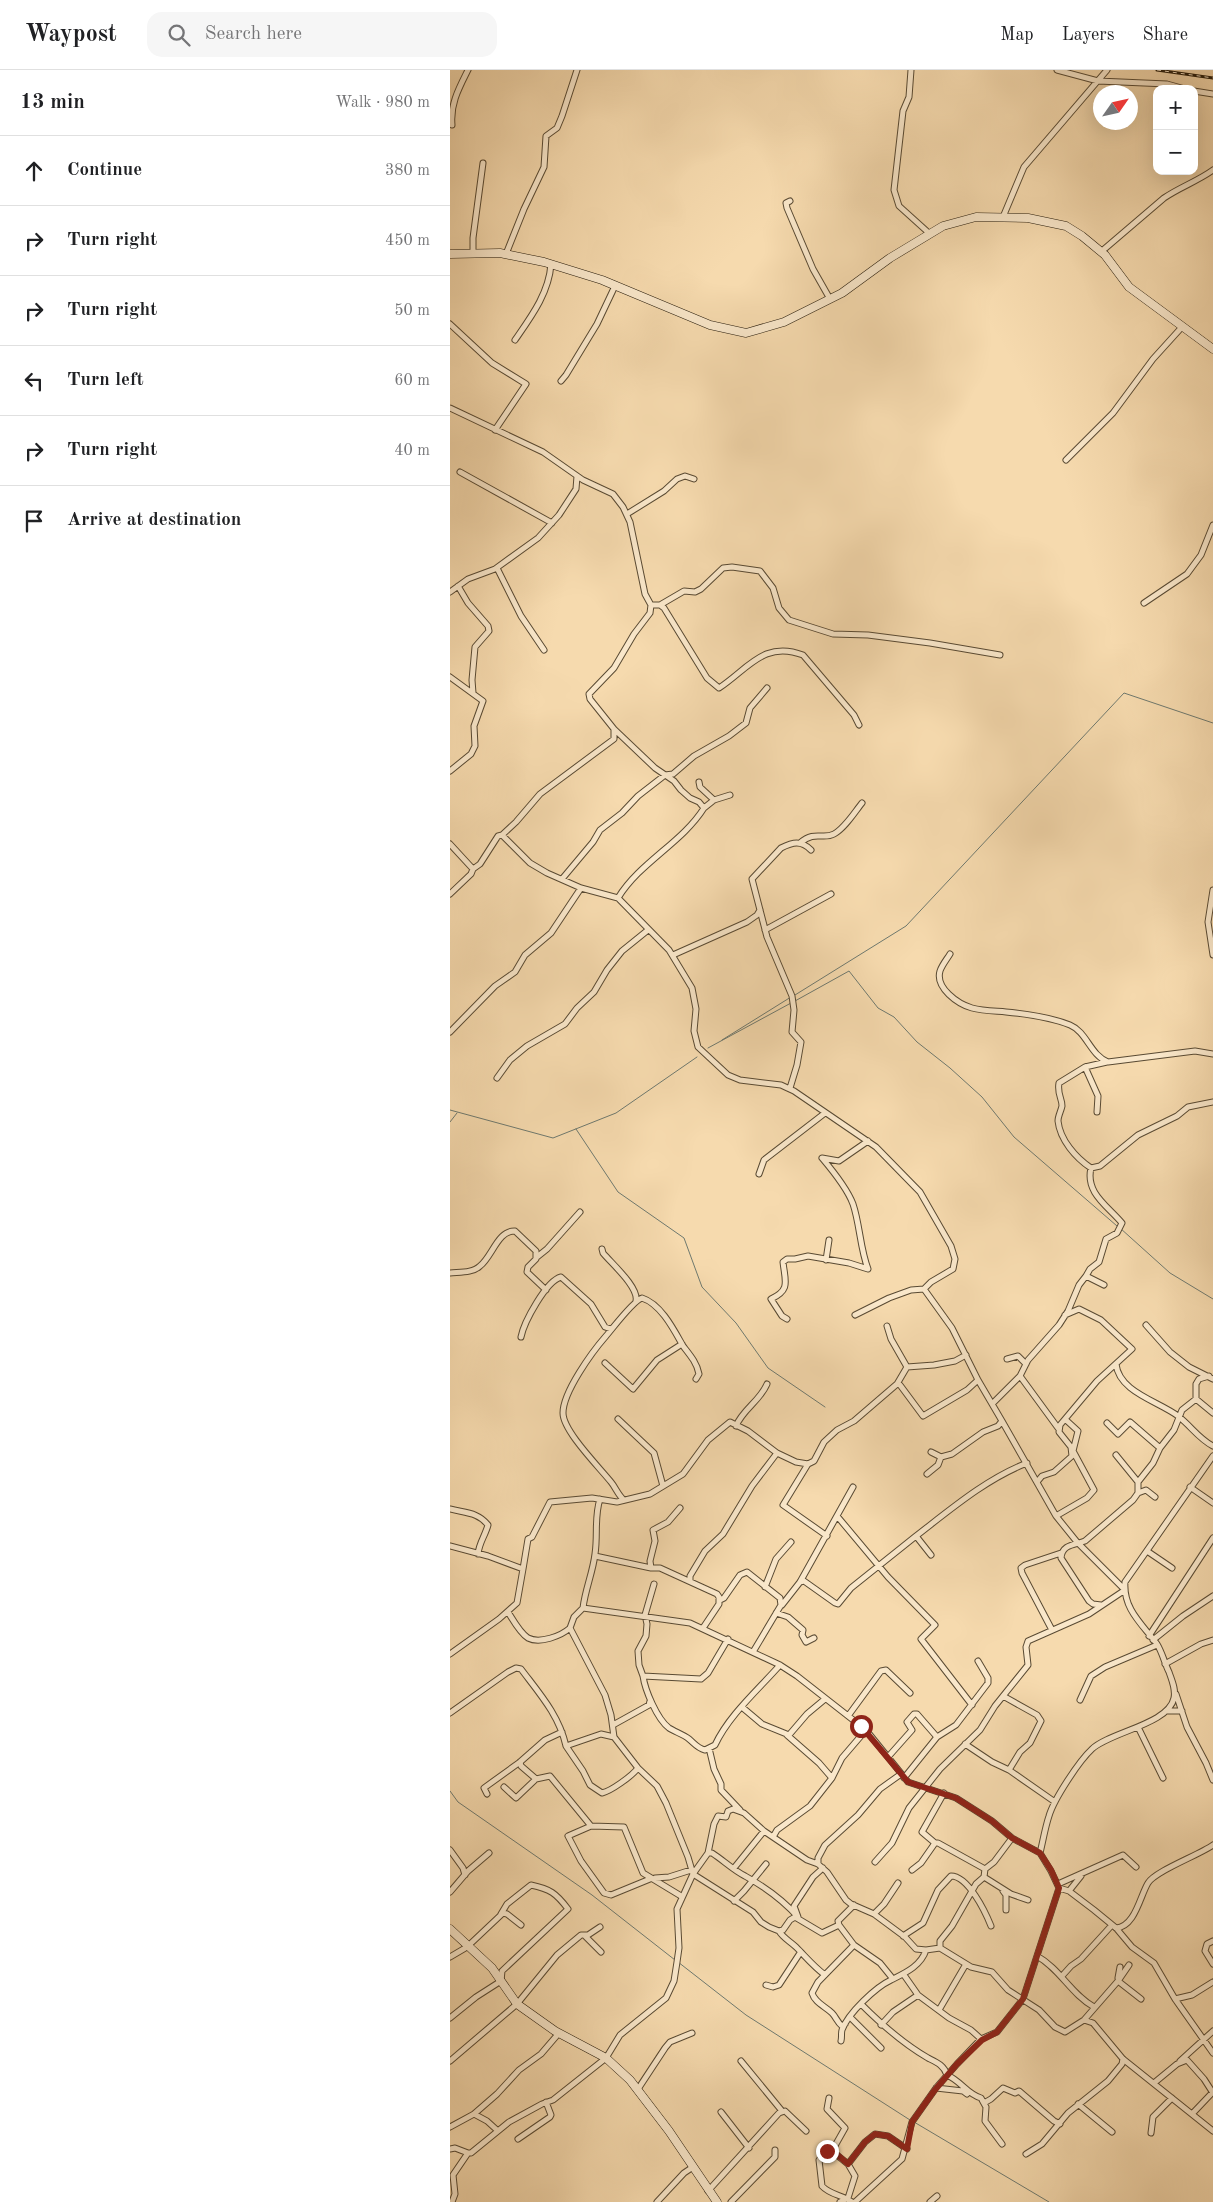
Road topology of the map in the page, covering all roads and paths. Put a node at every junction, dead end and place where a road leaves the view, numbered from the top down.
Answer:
1 (468, 70) edge
2 (577, 70) edge
3 (910, 70) edge
4 (1056, 70) edge
5 (1107, 70) edge
6 (1098, 81) junction
7 (1171, 85) edge
8 (1198, 92) edge
9 (1213, 94) edge
10 (452, 125) dead end
11 (483, 163) dead end
12 (1213, 170) edge
13 (790, 201) dead end
14 (1004, 216) junction
15 (930, 234) junction
16 (1102, 252) junction
17 (473, 253) junction
18 (450, 254) edge
19 (506, 254) junction
20 (551, 264) junction
21 (615, 286) junction
22 (830, 299) junction
23 (450, 324) edge
24 (1182, 328) junction
25 (515, 340) dead end
26 (1213, 349) edge
27 (561, 381) dead end
28 (450, 408) edge
29 (495, 430) junction
30 (1066, 460) dead end
31 (460, 472) dead end
32 (577, 476) junction
33 (694, 479) dead end
34 (626, 514) junction
35 (552, 523) junction
36 (1213, 525) edge
37 (497, 568) junction
38 (458, 586) junction
39 (450, 592) edge
40 (1144, 603) dead end
41 (651, 605) junction
42 (660, 605) junction
43 (544, 650) dead end
44 (1000, 655) dead end
45 (450, 677) edge
46 (767, 688) dead end
47 (473, 693) junction
48 (859, 725) dead end
49 (614, 729) junction
50 (450, 771) edge
51 (665, 774) junction
52 (699, 782) dead end
53 (730, 795) dead end
54 (714, 800) junction
55 (862, 804) dead end
56 (704, 808) junction
57 (502, 835) junction
58 (800, 843) junction
59 (450, 844) edge
60 (811, 850) dead end
61 (473, 869) junction
62 (562, 879) junction
63 (581, 888) junction
64 (1213, 890) edge
65 (451, 892) edge
66 (831, 894) dead end
67 (618, 898) junction
68 (760, 910) junction
69 (648, 930) junction
70 (765, 930) junction
71 (950, 954) dead end
72 (673, 955) junction
73 (1213, 955) edge
74 (450, 1032) edge
75 (1213, 1054) edge
76 (1108, 1062) junction
77 (1086, 1067) junction
78 (497, 1078) dead end
79 (790, 1088) junction
80 (1213, 1102) edge
81 (1097, 1112) dead end
82 (825, 1113) junction
83 (868, 1141) junction
84 (1091, 1168) junction
85 (759, 1174) dead end
86 (580, 1212) dead end
87 (829, 1240) dead end
88 (602, 1249) dead end
89 (537, 1257) junction
90 (826, 1260) junction
91 (450, 1273) edge
92 (1086, 1276) junction
93 (1104, 1285) dead end
94 (924, 1289) junction
95 (546, 1290) junction
96 (636, 1301) junction
97 (854, 1314) dead end
98 (1065, 1315) junction
99 (787, 1319) dead end
100 (1146, 1325) dead end
101 (887, 1326) dead end
102 (611, 1329) junction
103 (521, 1337) dead end
104 (682, 1344) junction
105 (966, 1355) junction
106 (1007, 1359) dead end
107 (605, 1363) dead end
108 (1026, 1364) junction
109 (1116, 1364) junction
110 (907, 1368) junction
111 (1020, 1376) junction
112 (1211, 1378) edge
113 (696, 1379) dead end
114 (978, 1380) junction
115 (767, 1384) dead end
116 (897, 1384) junction
117 (1196, 1399) junction
118 (993, 1404) junction
119 (1213, 1413) edge
120 (1180, 1418) junction
121 (618, 1419) dead end
122 (1066, 1420) junction
123 (1002, 1421) junction
124 (1107, 1424) dead end
125 (736, 1426) junction
126 (1058, 1428) junction
127 (1213, 1446) edge
128 (1160, 1448) junction
129 (1073, 1451) junction
130 (931, 1452) dead end
131 (777, 1453) junction
132 (1116, 1455) dead end
133 (1213, 1456) edge
134 (941, 1457) junction
135 (1027, 1463) junction
136 (808, 1464) junction
137 (927, 1474) dead end
138 (1037, 1482) junction
139 (1138, 1482) junction
140 (663, 1486) junction
141 (1190, 1487) junction
142 (853, 1488) dead end
143 (1138, 1493) junction
144 (1155, 1496) dead end
145 (600, 1499) junction
146 (624, 1500) junction
147 (1213, 1503) edge
148 (680, 1508) dead end
149 (450, 1509) edge
150 (837, 1516) junction
151 (1056, 1516) junction
152 (827, 1536) junction
153 (916, 1536) junction
154 (1213, 1538) edge
155 (791, 1542) dead end
156 (1077, 1542) junction
157 (450, 1546) edge
158 (1147, 1551) junction
159 (1061, 1553) junction
160 (478, 1554) junction
161 (931, 1555) dead end
162 (595, 1556) junction
163 (879, 1564) junction
164 (651, 1568) junction
165 (1172, 1568) dead end
166 (523, 1569) junction
167 (690, 1581) junction
168 (800, 1582) junction
169 (654, 1584) dead end
170 (765, 1587) junction
171 (1124, 1590) junction
172 (1213, 1596) edge
173 (720, 1600) junction
174 (781, 1605) junction
175 (1101, 1606) junction
176 (583, 1608) junction
177 (508, 1612) junction
178 (776, 1613) junction
179 (645, 1615) junction
180 (570, 1628) junction
181 (703, 1628) junction
182 (1052, 1630) junction
183 (814, 1638) dead end
184 (1151, 1638) junction
185 (728, 1639) junction
186 (1213, 1640) edge
187 (1157, 1645) junction
188 (753, 1652) junction
189 (450, 1654) edge
190 (978, 1661) dead end
191 (1165, 1664) junction
192 (780, 1665) junction
193 (643, 1676) junction
194 (1175, 1691) junction
195 (910, 1693) dead end
196 (1003, 1696) junction
197 (825, 1699) junction
198 (650, 1700) junction
199 (1080, 1700) dead end
200 (972, 1705) junction
201 (743, 1708) junction
202 (1167, 1710) junction
203 (1182, 1711) junction
204 (450, 1713) edge
205 (848, 1716) junction
206 (613, 1726) junction
207 (1138, 1727) junction
208 (866, 1730) junction
209 (562, 1732) junction
210 (787, 1735) junction
211 (614, 1736) junction
212 (937, 1737) junction
213 (965, 1744) junction
214 (566, 1746) junction
215 (709, 1748) junction
216 (888, 1757) junction
217 (1213, 1759) edge
218 (520, 1762) junction
219 (1206, 1763) junction
220 (638, 1768) junction
221 (1009, 1770) junction
222 (902, 1776) junction
223 (832, 1778) junction
224 (1163, 1778) dead end
225 (536, 1779) junction
226 (1213, 1780) edge
227 (504, 1787) dead end
228 (924, 1788) junction
229 (487, 1794) dead end
230 (944, 1794) junction
231 (1055, 1802) junction
232 (744, 1813) junction
233 (590, 1826) junction
234 (764, 1832) junction
235 (773, 1837) junction
236 (1012, 1838) junction
237 (935, 1843) junction
238 (1213, 1845) edge
239 (450, 1850) edge
240 (489, 1853) dead end
241 (708, 1853) junction
242 (1040, 1853) junction
243 (875, 1862) dead end
244 (766, 1864) dead end
245 (818, 1864) junction
246 (1136, 1867) dead end
247 (734, 1868) junction
248 (822, 1868) junction
249 (985, 1869) junction
250 (912, 1870) dead end
251 (692, 1872) junction
252 (465, 1875) junction
253 (1081, 1875) junction
254 (984, 1877) junction
255 (651, 1879) junction
256 (753, 1880) junction
257 (898, 1883) dead end
258 (1058, 1886) junction
259 (1001, 1888) junction
260 (973, 1891) junction
261 (1069, 1891) junction
262 (450, 1892) edge
263 (681, 1896) junction
264 (1028, 1900) dead end
265 (734, 1901) junction
266 (854, 1905) junction
267 (1006, 1910) dead end
268 (501, 1914) junction
269 (874, 1914) junction
270 (798, 1917) junction
271 (521, 1925) dead end
272 (839, 1925) junction
273 (991, 1926) dead end
274 (1114, 1926) junction
275 (600, 1927) dead end
276 (450, 1929) edge
277 (779, 1931) junction
278 (584, 1936) junction
279 (903, 1936) junction
280 (1213, 1941) edge
281 (854, 1945) junction
282 (467, 1947) junction
283 (940, 1948) junction
284 (926, 1950) junction
285 (601, 1952) dead end
286 (800, 1953) junction
287 (1037, 1956) junction
288 (450, 1957) edge
289 (966, 1964) junction
290 (1213, 1964) edge
291 (1129, 1965) dead end
292 (1120, 1967) dead end
293 (824, 1975) junction
294 (904, 1975) junction
295 (1062, 1976) junction
296 (893, 1979) junction
297 (501, 1981) junction
298 (1118, 1981) junction
299 (1213, 1982) edge
300 (766, 1985) dead end
301 (918, 1995) junction
302 (1023, 1999) junction
303 (1175, 1999) junction
304 (1142, 2000) dead end
305 (517, 2004) junction
306 (861, 2004) junction
307 (1094, 2007) junction
308 (939, 2010) junction
309 (850, 2017) junction
310 (450, 2018) edge
311 (1084, 2020) junction
312 (846, 2024) junction
313 (881, 2025) junction
314 (1213, 2031) edge
315 (559, 2033) junction
316 (692, 2033) dead end
317 (1204, 2039) junction
318 (982, 2040) junction
319 (842, 2041) dead end
320 (881, 2048) dead end
321 (1213, 2053) edge
322 (606, 2058) junction
323 (1123, 2059) junction
324 (450, 2061) edge
325 (741, 2061) dead end
326 (1178, 2064) junction
327 (947, 2075) junction
328 (1154, 2083) junction
329 (936, 2088) junction
330 (638, 2089) junction
331 (1213, 2093) edge
332 (970, 2094) junction
333 (829, 2098) dead end
334 (1172, 2098) junction
335 (546, 2102) junction
336 (984, 2103) junction
337 (1078, 2104) junction
338 (782, 2111) junction
339 (721, 2112) dead end
340 (474, 2114) junction
341 (1192, 2114) junction
342 (1060, 2124) junction
343 (450, 2127) edge
344 (498, 2131) junction
345 (806, 2131) dead end
346 (1213, 2131) edge
347 (1112, 2132) dead end
348 (1151, 2133) dead end
349 (518, 2139) dead end
350 (1002, 2144) dead end
351 (451, 2147) edge
352 (749, 2148) junction
353 (907, 2149) junction
354 (775, 2150) dead end
355 (832, 2151) junction
356 (468, 2153) junction
357 (1026, 2154) dead end
358 (848, 2164) junction
359 (693, 2168) junction
360 (708, 2191) junction
361 (936, 2196) dead end
362 (854, 2201) edge
363 (452, 2202) edge
364 (657, 2202) edge
365 (717, 2202) edge
366 (731, 2202) edge
367 (840, 2202) edge
368 (930, 2202) edge

1 - 10 street
2 - 19 street
3 - 15 street
4 - 6 street
5 - 6 street
6 - 7 street
6 - 14 street
8 - 9 street
11 - 17 street
12 - 16 street
13 - 22 street
14 - 15 street
14 - 16 street
15 - 22 street
16 - 24 street
17 - 18 street
17 - 19 street
19 - 20 street
20 - 21 street
20 - 25 street
21 - 22 street
21 - 27 street
23 - 29 street
24 - 26 street
24 - 30 street
28 - 29 street
29 - 32 street
31 - 35 street
32 - 34 street
32 - 35 street
33 - 34 street
34 - 41 street
35 - 37 street
36 - 40 street
37 - 38 street
37 - 43 street
38 - 39 street
38 - 47 street
41 - 42 street
41 - 49 street
42 - 44 street
42 - 48 street
45 - 47 street
46 - 51 street
47 - 50 street
49 - 51 street
49 - 57 street
51 - 56 street
51 - 62 street
52 - 54 street
53 - 54 street
54 - 56 street
55 - 58 street
56 - 67 street
57 - 61 street
57 - 62 street
58 - 60 street
58 - 68 street
59 - 61 street
61 - 65 street
62 - 63 street
63 - 67 street
63 - 74 street
64 - 73 street
66 - 70 street
67 - 69 street
68 - 70 street
68 - 72 street
69 - 72 street
69 - 78 street
70 - 79 street
71 - 76 street
72 - 79 street
75 - 76 street
76 - 77 street
77 - 81 street
77 - 84 street
79 - 82 street
80 - 84 street
82 - 83 street
82 - 85 street
83 - 90 street
83 - 94 street
84 - 92 street
86 - 89 street
87 - 90 street
88 - 96 street
89 - 91 street
89 - 95 street
90 - 99 street
92 - 93 street
92 - 98 street
94 - 97 street
94 - 105 street
95 - 102 street
95 - 103 street
96 - 102 street
96 - 104 street
98 - 108 street
98 - 109 street
100 - 112 street
101 - 110 street
102 - 146 street
104 - 107 street
104 - 113 street
105 - 110 street
105 - 114 street
106 - 108 street
108 - 111 street
109 - 120 street
109 - 122 street
110 - 116 street
111 - 118 street
111 - 126 street
112 - 117 street
114 - 116 street
114 - 118 street
115 - 125 street
116 - 136 street
117 - 119 street
117 - 120 street
118 - 123 street
120 - 127 street
120 - 128 street
121 - 140 street
122 - 126 street
122 - 129 street
123 - 134 street
123 - 135 street
124 - 128 street
125 - 131 street
125 - 140 street
126 - 129 street
128 - 139 street
129 - 138 street
129 - 151 street
130 - 134 street
131 - 136 street
131 - 167 street
132 - 139 street
133 - 141 street
134 - 137 street
135 - 138 street
135 - 153 street
136 - 152 street
138 - 151 street
139 - 143 street
140 - 146 street
141 - 147 street
141 - 158 street
142 - 150 street
143 - 144 street
143 - 156 street
145 - 146 street
145 - 162 street
145 - 166 street
148 - 164 street
149 - 160 street
150 - 152 street
150 - 163 street
151 - 156 street
152 - 168 street
153 - 161 street
153 - 163 street
154 - 184 street
155 - 170 street
156 - 159 street
156 - 171 street
157 - 160 street
158 - 165 street
158 - 171 street
159 - 175 street
159 - 182 street
160 - 166 street
162 - 164 street
162 - 176 street
163 - 168 street
163 - 200 street
164 - 167 street
166 - 177 street
167 - 173 street
168 - 174 street
169 - 179 street
170 - 173 street
170 - 174 street
171 - 175 street
171 - 184 street
172 - 184 street
173 - 181 street
174 - 178 street
175 - 182 street
176 - 179 street
176 - 180 street
177 - 180 street
177 - 189 street
178 - 183 street
178 - 188 street
179 - 181 street
179 - 193 street
180 - 206 street
181 - 185 street
182 - 196 street
184 - 187 street
185 - 188 street
185 - 193 street
186 - 191 street
187 - 191 street
187 - 199 street
188 - 192 street
190 - 200 street
191 - 194 street
192 - 197 street
192 - 201 street
193 - 198 street
194 - 202 street
194 - 203 street
195 - 205 street
196 - 213 street
196 - 221 street
197 - 205 street
197 - 210 street
198 - 206 street
198 - 215 street
200 - 212 street
201 - 210 street
201 - 215 street
202 - 203 street
202 - 207 street
203 - 219 street
204 - 209 street
205 - 208 street
206 - 211 street
207 - 224 street
207 - 231 street
208 - 216 street
208 - 223 street
209 - 214 street
209 - 218 street
210 - 223 street
211 - 214 street
211 - 220 street
212 - 216 street
212 - 222 street
213 - 221 street
213 - 228 street
214 - 220 street
215 - 232 street
216 - 222 street
217 - 219 street
218 - 225 street
218 - 229 street
219 - 226 street
220 - 251 street
221 - 231 street
222 - 228 street
222 - 245 street
223 - 235 street
225 - 227 street
225 - 233 street
228 - 230 street
228 - 243 street
230 - 236 street
230 - 237 street
231 - 242 street
232 - 234 street
232 - 241 street
233 - 255 street
233 - 255 street
234 - 235 street
234 - 247 street
235 - 245 street
236 - 242 street
236 - 249 street
237 - 249 street
237 - 250 street
238 - 274 street
239 - 252 street
240 - 252 street
241 - 247 street
241 - 251 street
242 - 258 street
244 - 256 street
245 - 248 street
246 - 253 street
247 - 256 street
248 - 266 street
248 - 270 street
249 - 254 street
251 - 255 street
251 - 263 street
251 - 265 street
252 - 262 street
253 - 258 street
253 - 261 street
254 - 259 street
254 - 260 street
255 - 263 street
256 - 265 street
256 - 270 street
257 - 269 street
258 - 261 street
258 - 287 street
259 - 264 street
259 - 267 street
260 - 273 street
260 - 279 street
260 - 283 street
261 - 274 street
263 - 322 street
265 - 277 street
266 - 269 street
266 - 272 street
268 - 271 street
268 - 282 street
268 - 297 street
269 - 279 street
270 - 272 street
270 - 277 street
272 - 281 street
274 - 295 street
274 - 303 street
275 - 278 street
276 - 282 street
277 - 286 street
278 - 285 street
278 - 305 street
279 - 284 street
280 - 290 street
281 - 293 street
281 - 296 street
282 - 288 street
282 - 297 street
283 - 284 street
283 - 289 street
284 - 294 street
286 - 293 street
286 - 300 street
287 - 295 street
287 - 302 street
289 - 302 street
289 - 308 street
291 - 298 street
292 - 298 street
293 - 312 street
294 - 296 street
294 - 301 street
295 - 307 street
296 - 306 street
297 - 305 street
297 - 310 street
298 - 304 street
298 - 307 street
299 - 303 street
301 - 308 street
301 - 313 street
302 - 311 street
302 - 318 street
303 - 317 street
305 - 315 street
305 - 324 street
306 - 309 street
306 - 313 street
307 - 311 street
308 - 318 street
309 - 312 street
309 - 320 street
311 - 323 street
312 - 319 street
313 - 327 street
314 - 317 street
315 - 322 street
315 - 340 street
316 - 330 street
317 - 321 street
317 - 326 street
318 - 327 street
322 - 330 street
322 - 335 street
323 - 328 street
323 - 337 street
325 - 338 street
326 - 328 street
326 - 331 street
327 - 329 street
327 - 332 street
328 - 334 street
329 - 332 street
329 - 353 street
330 - 359 street
331 - 341 street
332 - 336 street
333 - 355 street
334 - 341 street
334 - 348 street
335 - 344 street
335 - 349 street
336 - 342 street
336 - 350 street
337 - 342 street
337 - 347 street
338 - 345 street
338 - 352 street
339 - 352 street
340 - 343 street
340 - 344 street
341 - 346 street
342 - 357 street
344 - 356 street
351 - 356 street
352 - 360 street
353 - 358 street
353 - 362 street
354 - 366 street
355 - 358 street
355 - 362 street
356 - 363 street
358 - 362 street
359 - 360 street
359 - 364 street
360 - 365 street
361 - 368 street
362 - 367 street

